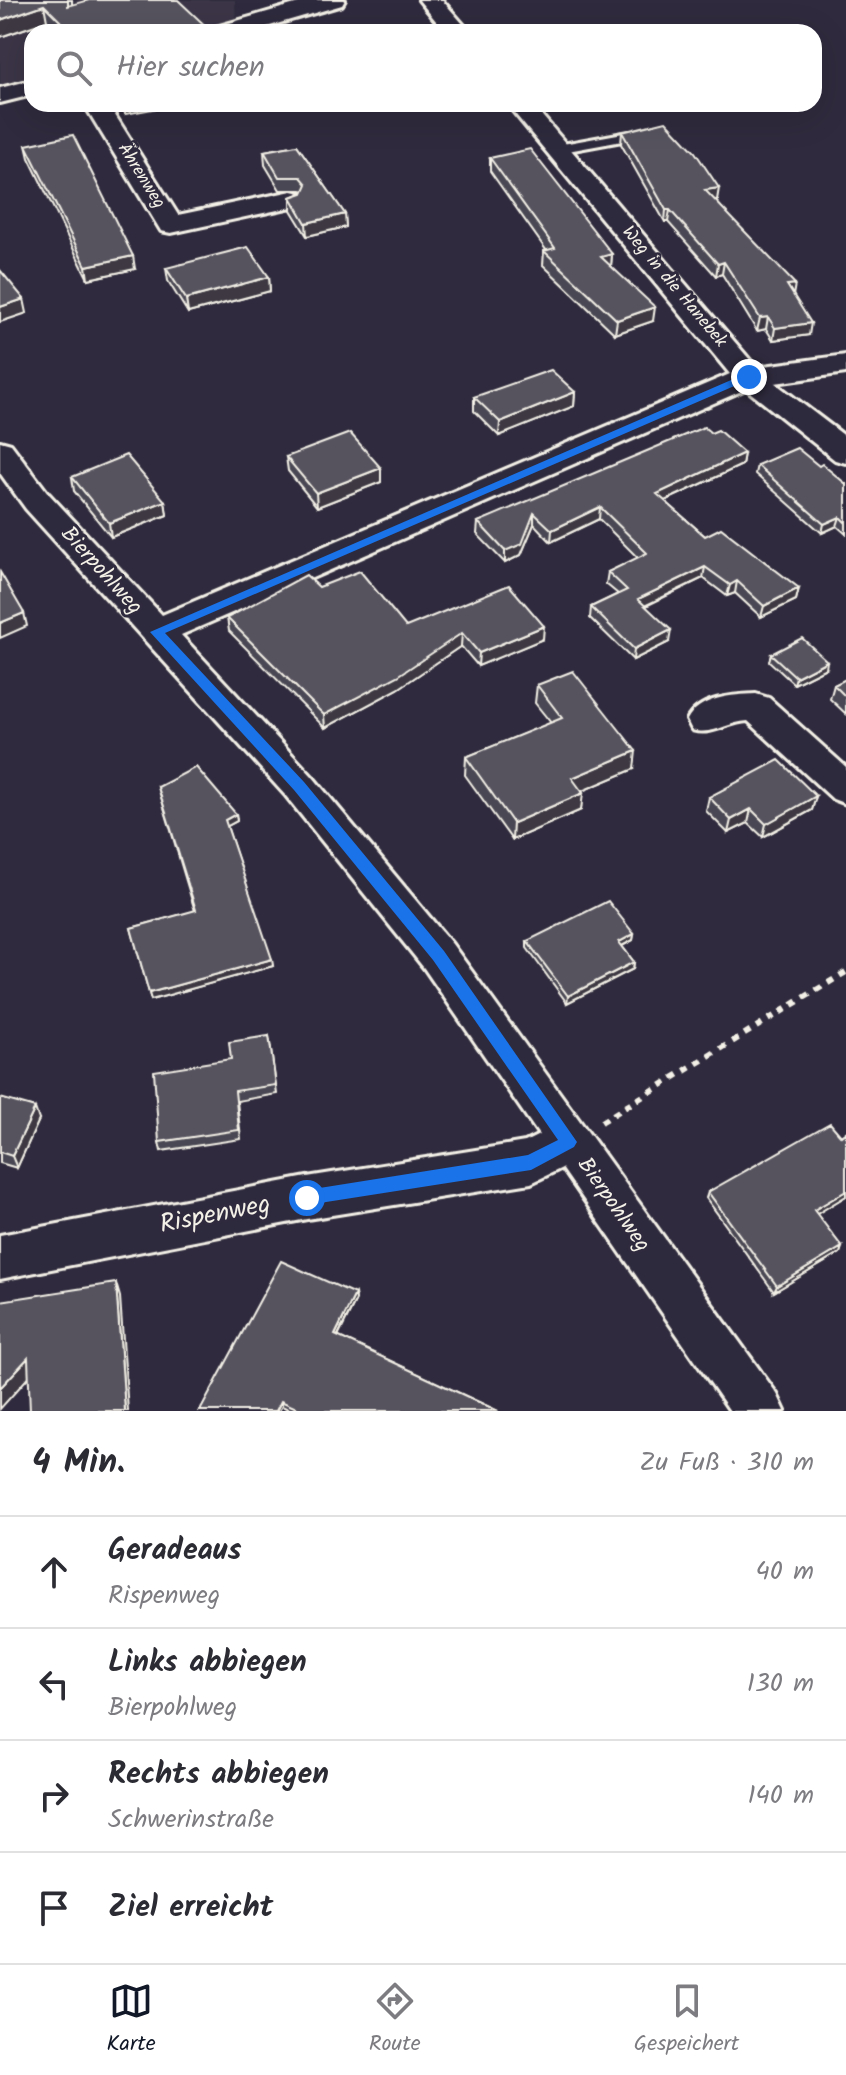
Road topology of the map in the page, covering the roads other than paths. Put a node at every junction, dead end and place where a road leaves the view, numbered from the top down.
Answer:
1 (334, 0) edge
2 (430, 0) edge
3 (252, 24) edge
4 (451, 24) edge
5 (24, 89) edge
6 (0, 96) edge
7 (101, 112) edge
8 (526, 112) edge
9 (629, 136) edge
10 (557, 149) junction
11 (292, 199) edge
12 (846, 364) edge
13 (749, 377) junction
14 (0, 451) edge
15 (846, 453) edge
16 (156, 632) junction
17 (705, 720) dead end
18 (846, 789) edge
19 (569, 1142) junction
20 (0, 1257) edge
21 (760, 1411) edge

1 - 3 street
2 - 4 street
5 - 6 street
7 - 11 street, Ährenweg
8 - 10 street, Weg in die Hanebek
9 - 10 lane
10 - 13 street, Weg in die Hanebek
12 - 13 street
13 - 15 street, Weg in die Hanebek
13 - 16 street
14 - 16 street, Bierpohlweg
16 - 19 street, Bierpohlweg
17 - 18 street
19 - 20 street, Rispenweg
19 - 21 street, Bierpohlweg

